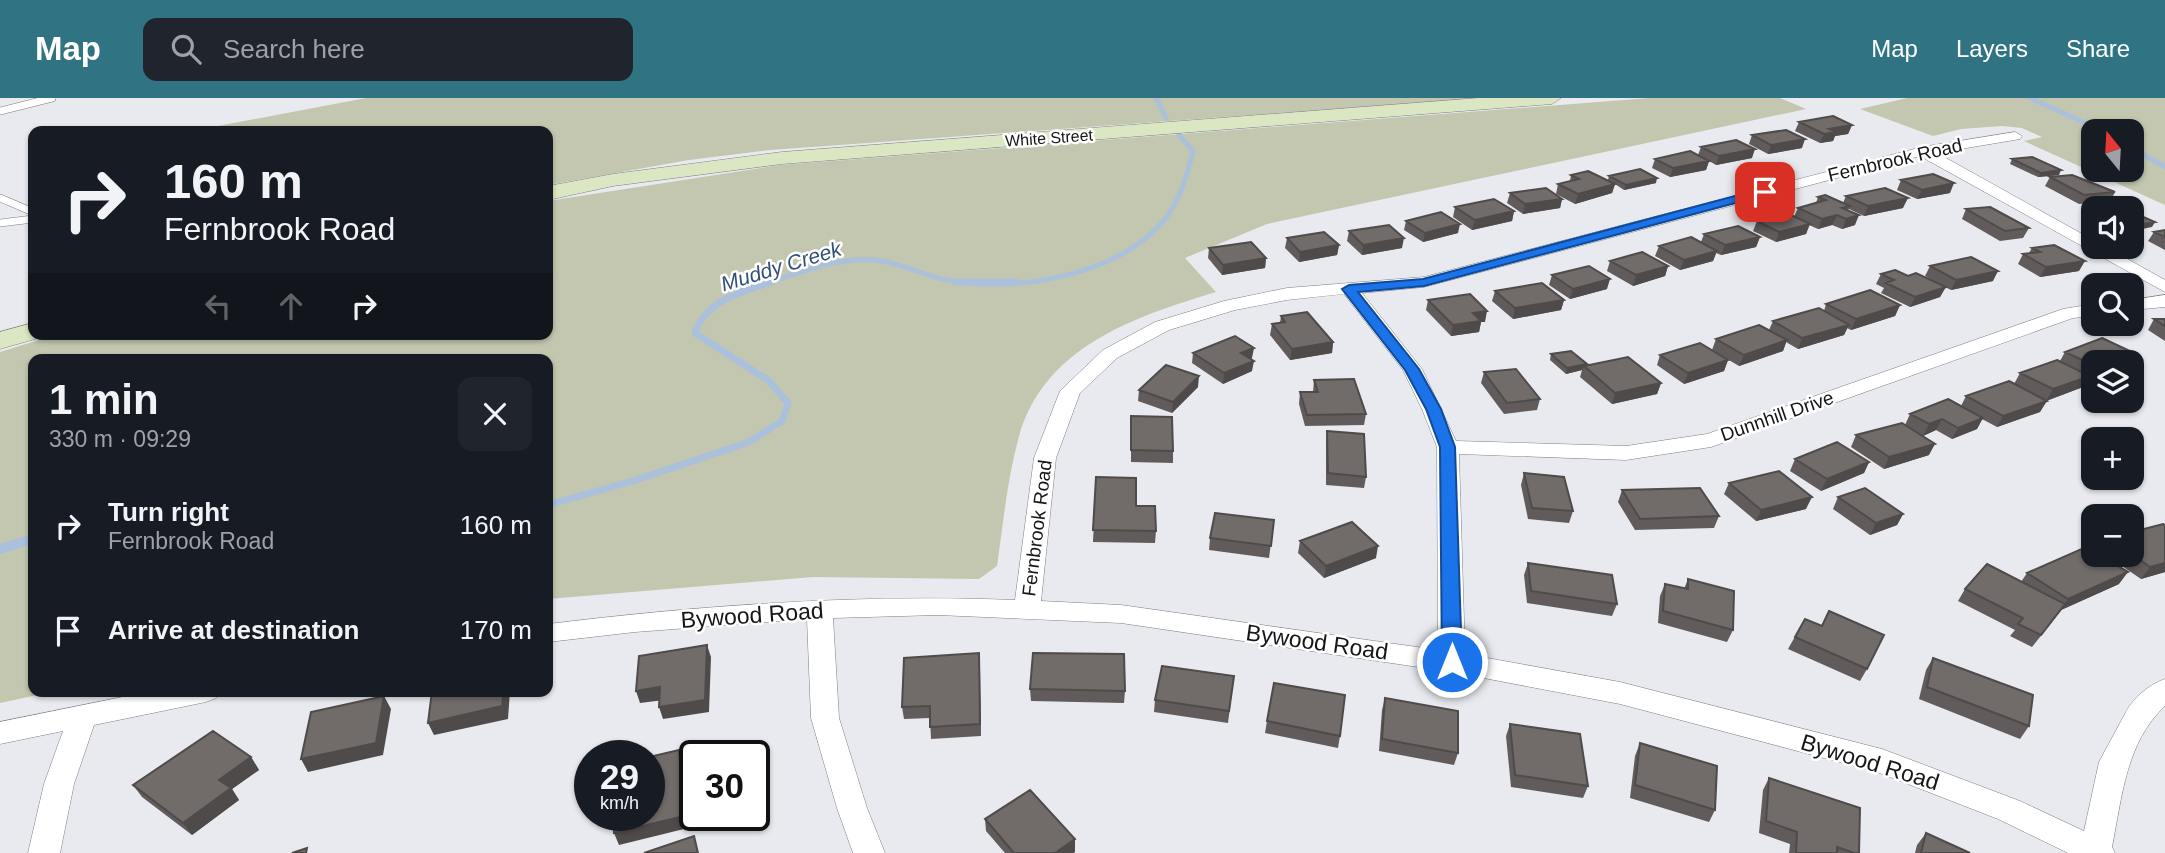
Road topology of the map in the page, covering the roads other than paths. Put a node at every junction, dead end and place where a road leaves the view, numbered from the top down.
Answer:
1 (52, 98) edge
2 (1552, 98) edge
3 (0, 111) edge
4 (2015, 136) dead end
5 (1922, 151) junction
6 (553, 192) edge
7 (0, 198) edge
8 (28, 210) edge
9 (28, 220) edge
10 (0, 223) edge
11 (2165, 287) edge
12 (1349, 289) junction
13 (2165, 301) edge
14 (2144, 304) edge
15 (2081, 312) edge
16 (28, 333) edge
17 (0, 341) edge
18 (1448, 447) junction
19 (1027, 608) junction
20 (820, 609) junction
21 (553, 632) edge
22 (1452, 662) junction
23 (2165, 690) edge
24 (176, 697) edge
25 (83, 716) junction
26 (0, 733) edge
27 (2097, 852) edge
28 (44, 853) edge
29 (869, 853) edge

1 - 3 lane
2 - 6 street, White Street
4 - 5 street, Fernbrook Road
5 - 11 street
5 - 12 street, Fernbrook Road
7 - 8 lane
9 - 10 lane
12 - 18 street
12 - 19 street, Fernbrook Road
13 - 14 street
15 - 18 street, Dunnhill Drive
16 - 17 street
18 - 22 street
19 - 20 street, Bywood Road
19 - 22 street, Bywood Road
20 - 21 street, Bywood Road
20 - 29 street
22 - 27 street, Bywood Road
23 - 27 street
24 - 25 street
25 - 26 street
25 - 28 street

